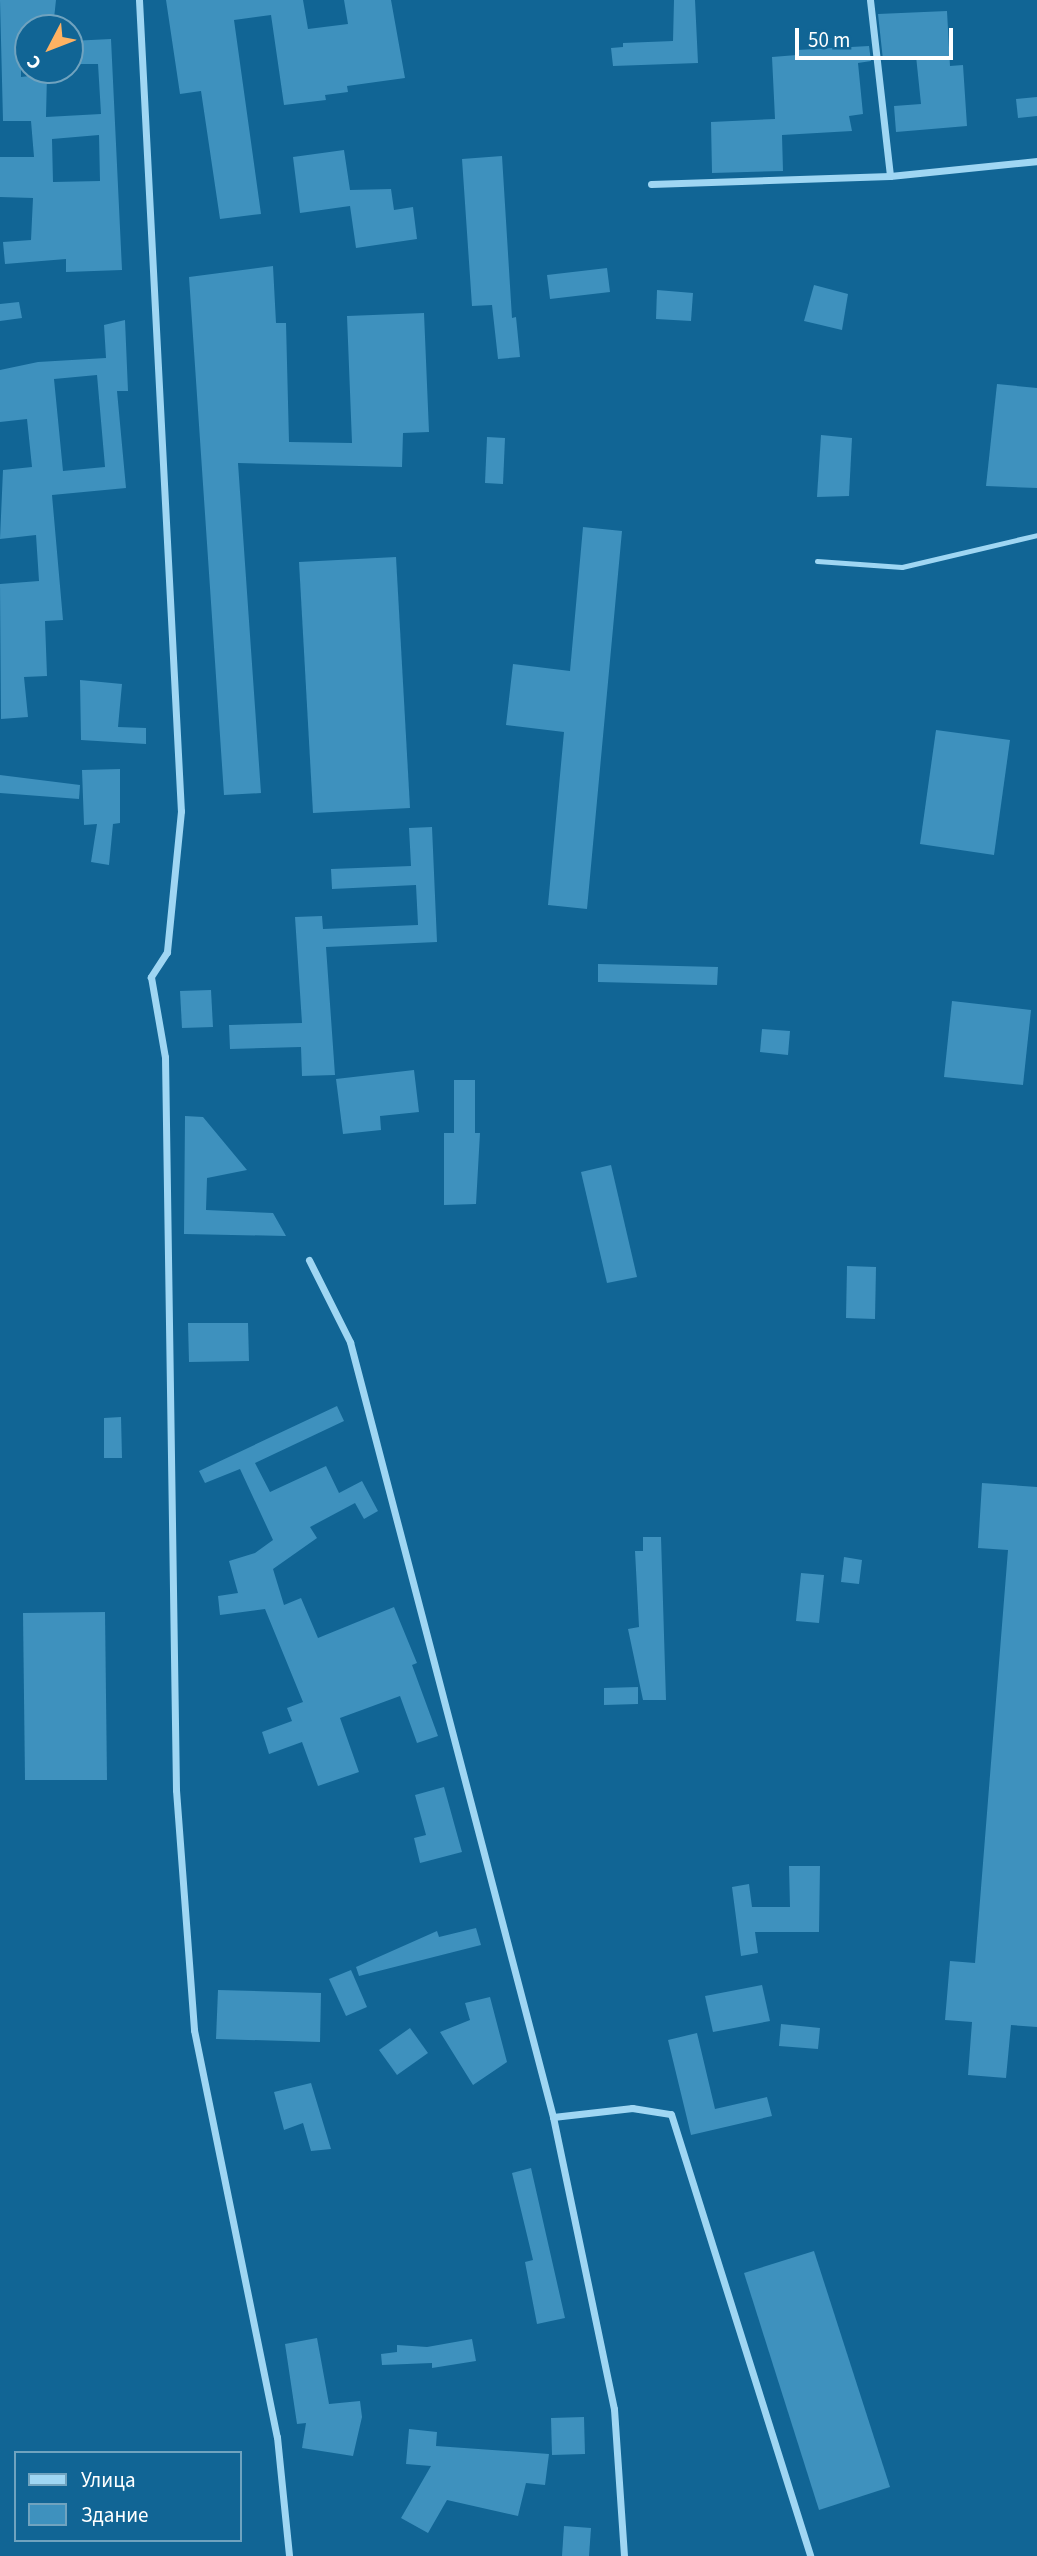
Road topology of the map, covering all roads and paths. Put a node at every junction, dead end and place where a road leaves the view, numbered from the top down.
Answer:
1 (139, 0) edge
2 (870, 0) edge
3 (1037, 161) edge
4 (890, 176) junction
5 (650, 184) dead end
6 (1037, 535) edge
7 (817, 561) dead end
8 (309, 1261) dead end
9 (554, 2117) junction
10 (289, 2556) edge
11 (624, 2556) edge
12 (810, 2556) edge

1 - 10 street
2 - 4 street
3 - 4 street
4 - 5 street
6 - 7 lane
8 - 9 street
9 - 11 street
9 - 12 street

